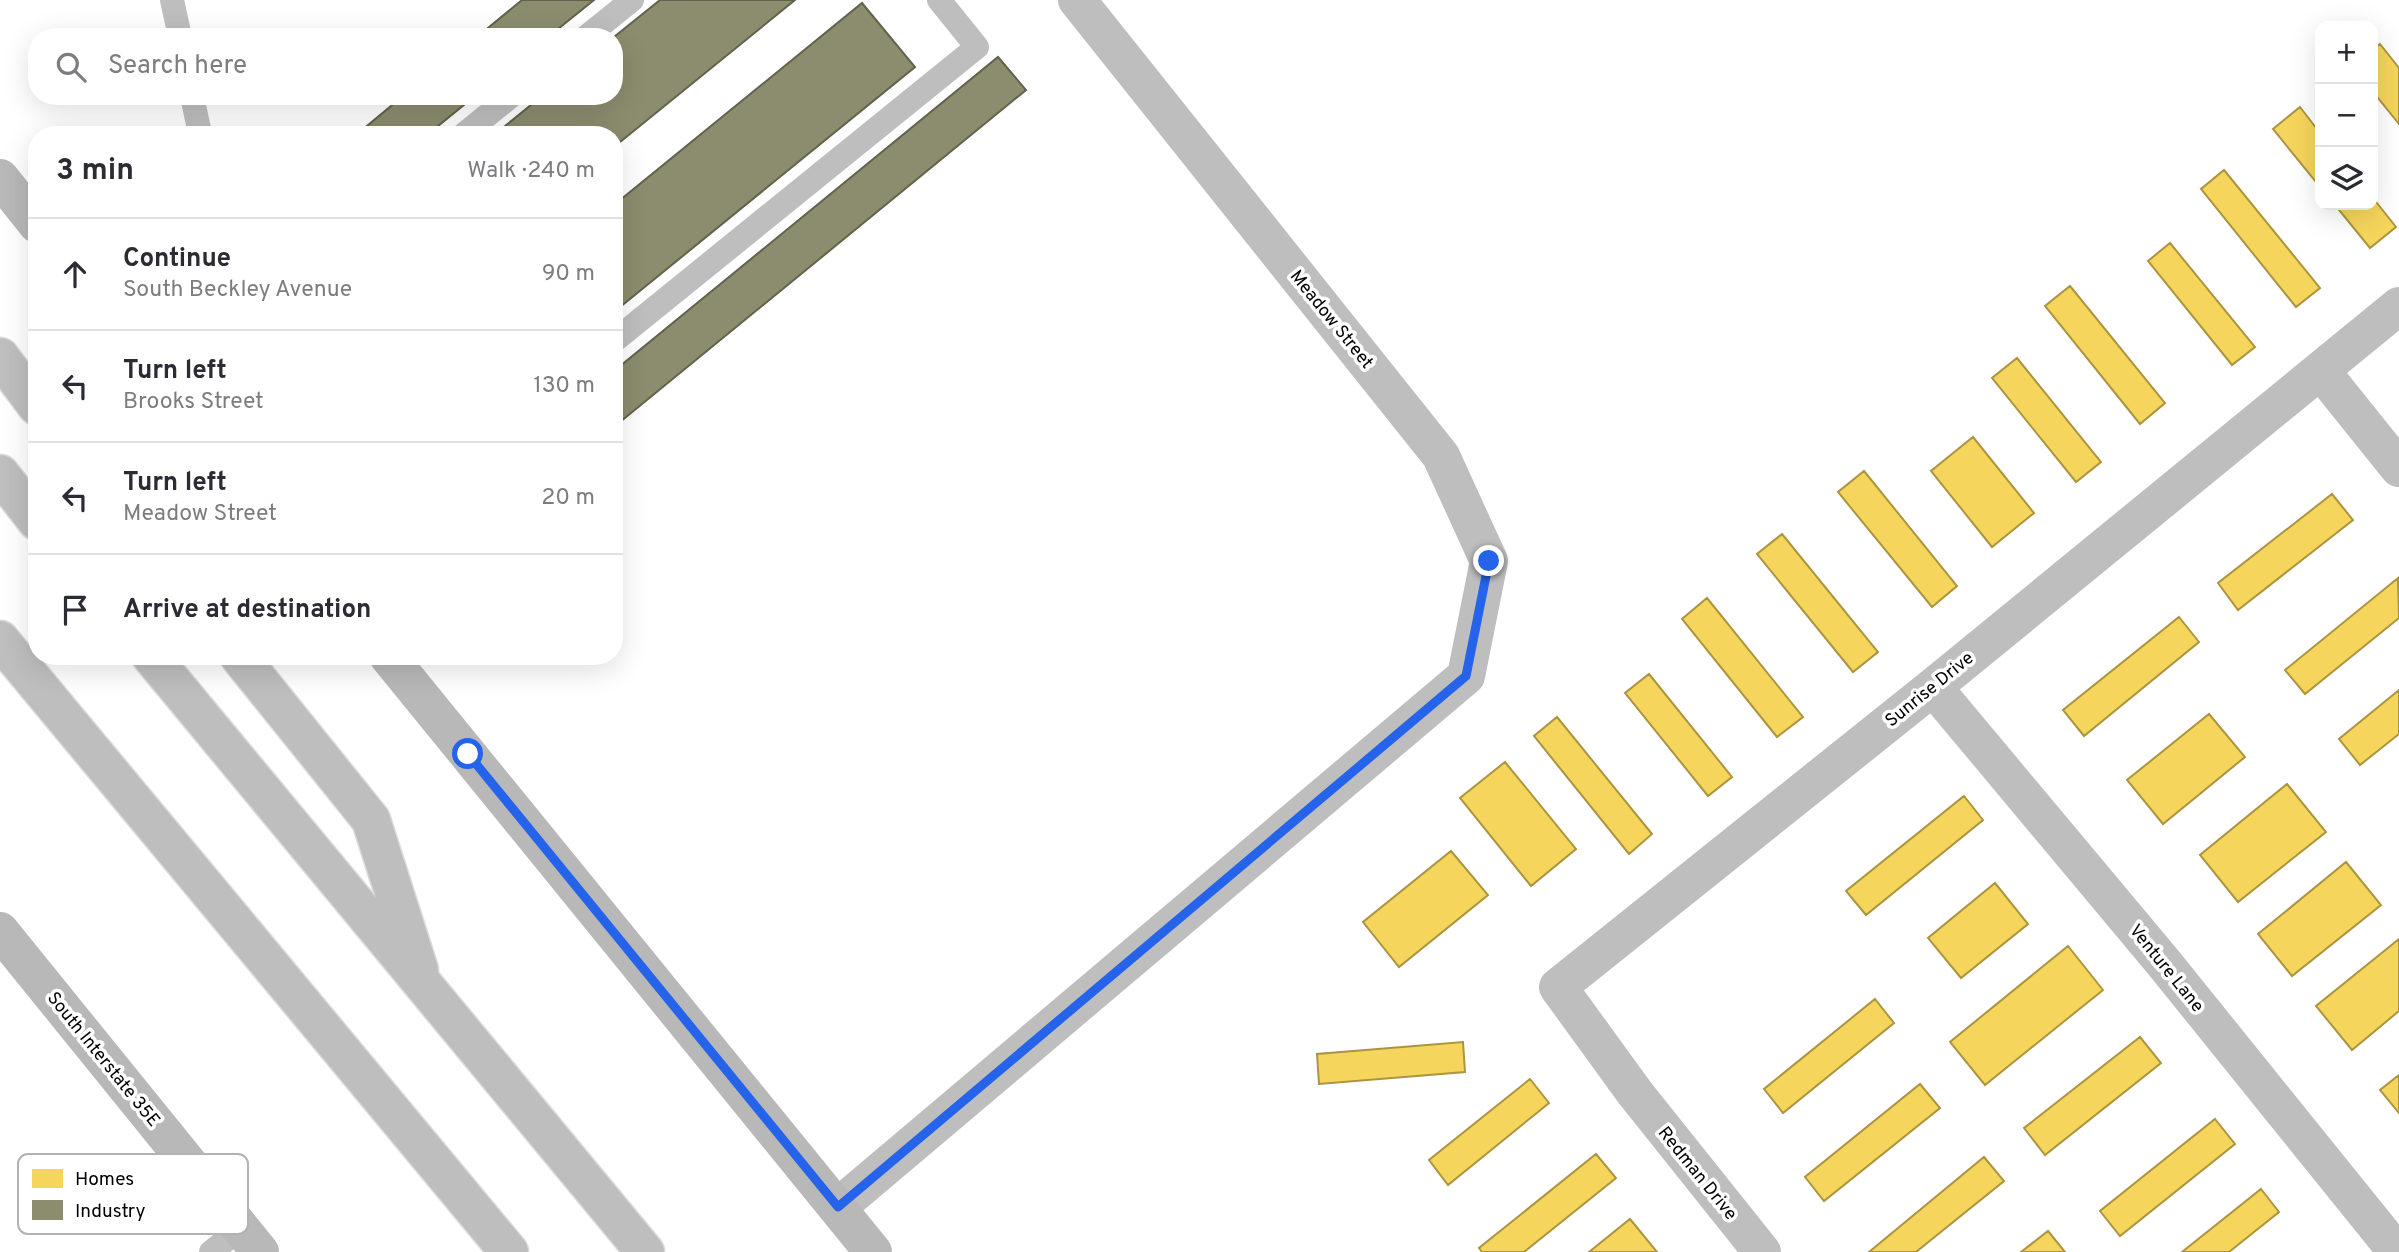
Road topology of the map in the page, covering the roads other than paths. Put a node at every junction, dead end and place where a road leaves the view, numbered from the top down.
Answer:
1 (172, 0) edge
2 (632, 0) edge
3 (939, 0) edge
4 (1077, 0) edge
5 (178, 28) edge
6 (597, 28) edge
7 (194, 105) edge
8 (500, 105) edge
9 (198, 126) edge
10 (474, 126) edge
11 (0, 178) edge
12 (28, 213) edge
13 (2399, 306) edge
14 (623, 334) edge
15 (0, 357) edge
16 (2321, 371) junction
17 (28, 393) edge
18 (2399, 467) edge
19 (0, 474) edge
20 (28, 510) edge
21 (0, 640) edge
22 (158, 665) edge
23 (246, 665) edge
24 (395, 665) edge
25 (1933, 687) junction
26 (0, 931) edge
27 (425, 989) junction
28 (1635, 1093) joint
29 (180, 1154) edge
30 (838, 1207) junction
31 (250, 1240) edge
32 (211, 1252) edge
33 (509, 1252) edge
34 (645, 1252) edge
35 (873, 1252) edge
36 (1762, 1252) edge
37 (2397, 1252) edge

1 - 5 lane
2 - 6 lane
3 - 14 lane
4 - 30 main road, Meadow Street
7 - 9 lane
8 - 10 lane
11 - 12 main road
13 - 16 main road, Sunrise Drive
15 - 17 main road
16 - 18 main road
16 - 25 main road, Sunrise Drive
19 - 20 main road
21 - 33 main road
22 - 27 main road
23 - 27 main road
24 - 30 main road
25 - 28 main road, Sunrise Drive
25 - 37 main road, Venture Lane
26 - 29 main road, South Interstate 35E
27 - 34 main road
28 - 36 main road, Redman Drive
30 - 35 main road
31 - 32 lane

